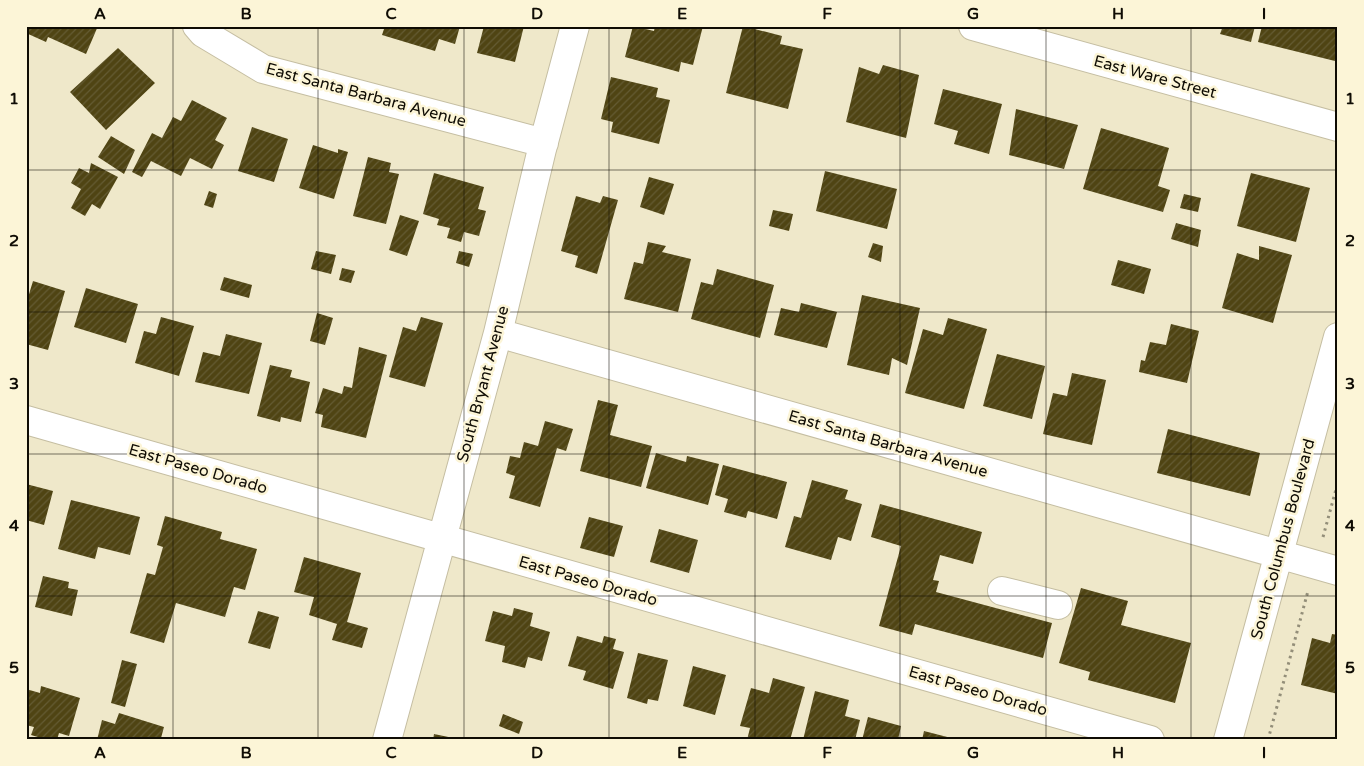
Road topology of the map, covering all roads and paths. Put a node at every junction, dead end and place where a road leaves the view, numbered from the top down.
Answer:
1 (197, 26) edge
2 (575, 26) edge
3 (973, 26) edge
4 (1338, 127) edge
5 (544, 143) junction
6 (498, 333) junction
7 (1337, 343) edge
8 (26, 420) edge
9 (1338, 482) edge
10 (1323, 537) dead end
11 (442, 540) junction
12 (1279, 556) junction
13 (1338, 571) edge
14 (1310, 586) dead end
15 (1002, 591) dead end
16 (1058, 605) dead end
17 (387, 740) edge
18 (1150, 740) edge
19 (1228, 740) edge
20 (1268, 740) edge

1 - 5 street, East Santa Barbara Avenue
2 - 5 street, South Bryant Avenue
3 - 4 street, East Ware Street
5 - 6 street, South Bryant Avenue
6 - 11 street, South Bryant Avenue
6 - 12 street, East Santa Barbara Avenue
7 - 12 street, South Columbus Boulevard
8 - 11 street, East Paseo Dorado
9 - 10 path
11 - 17 street, South Bryant Avenue
11 - 18 street, East Paseo Dorado
12 - 13 street, East Santa Barbara Avenue
12 - 19 street, South Columbus Boulevard
14 - 20 path
15 - 16 street

